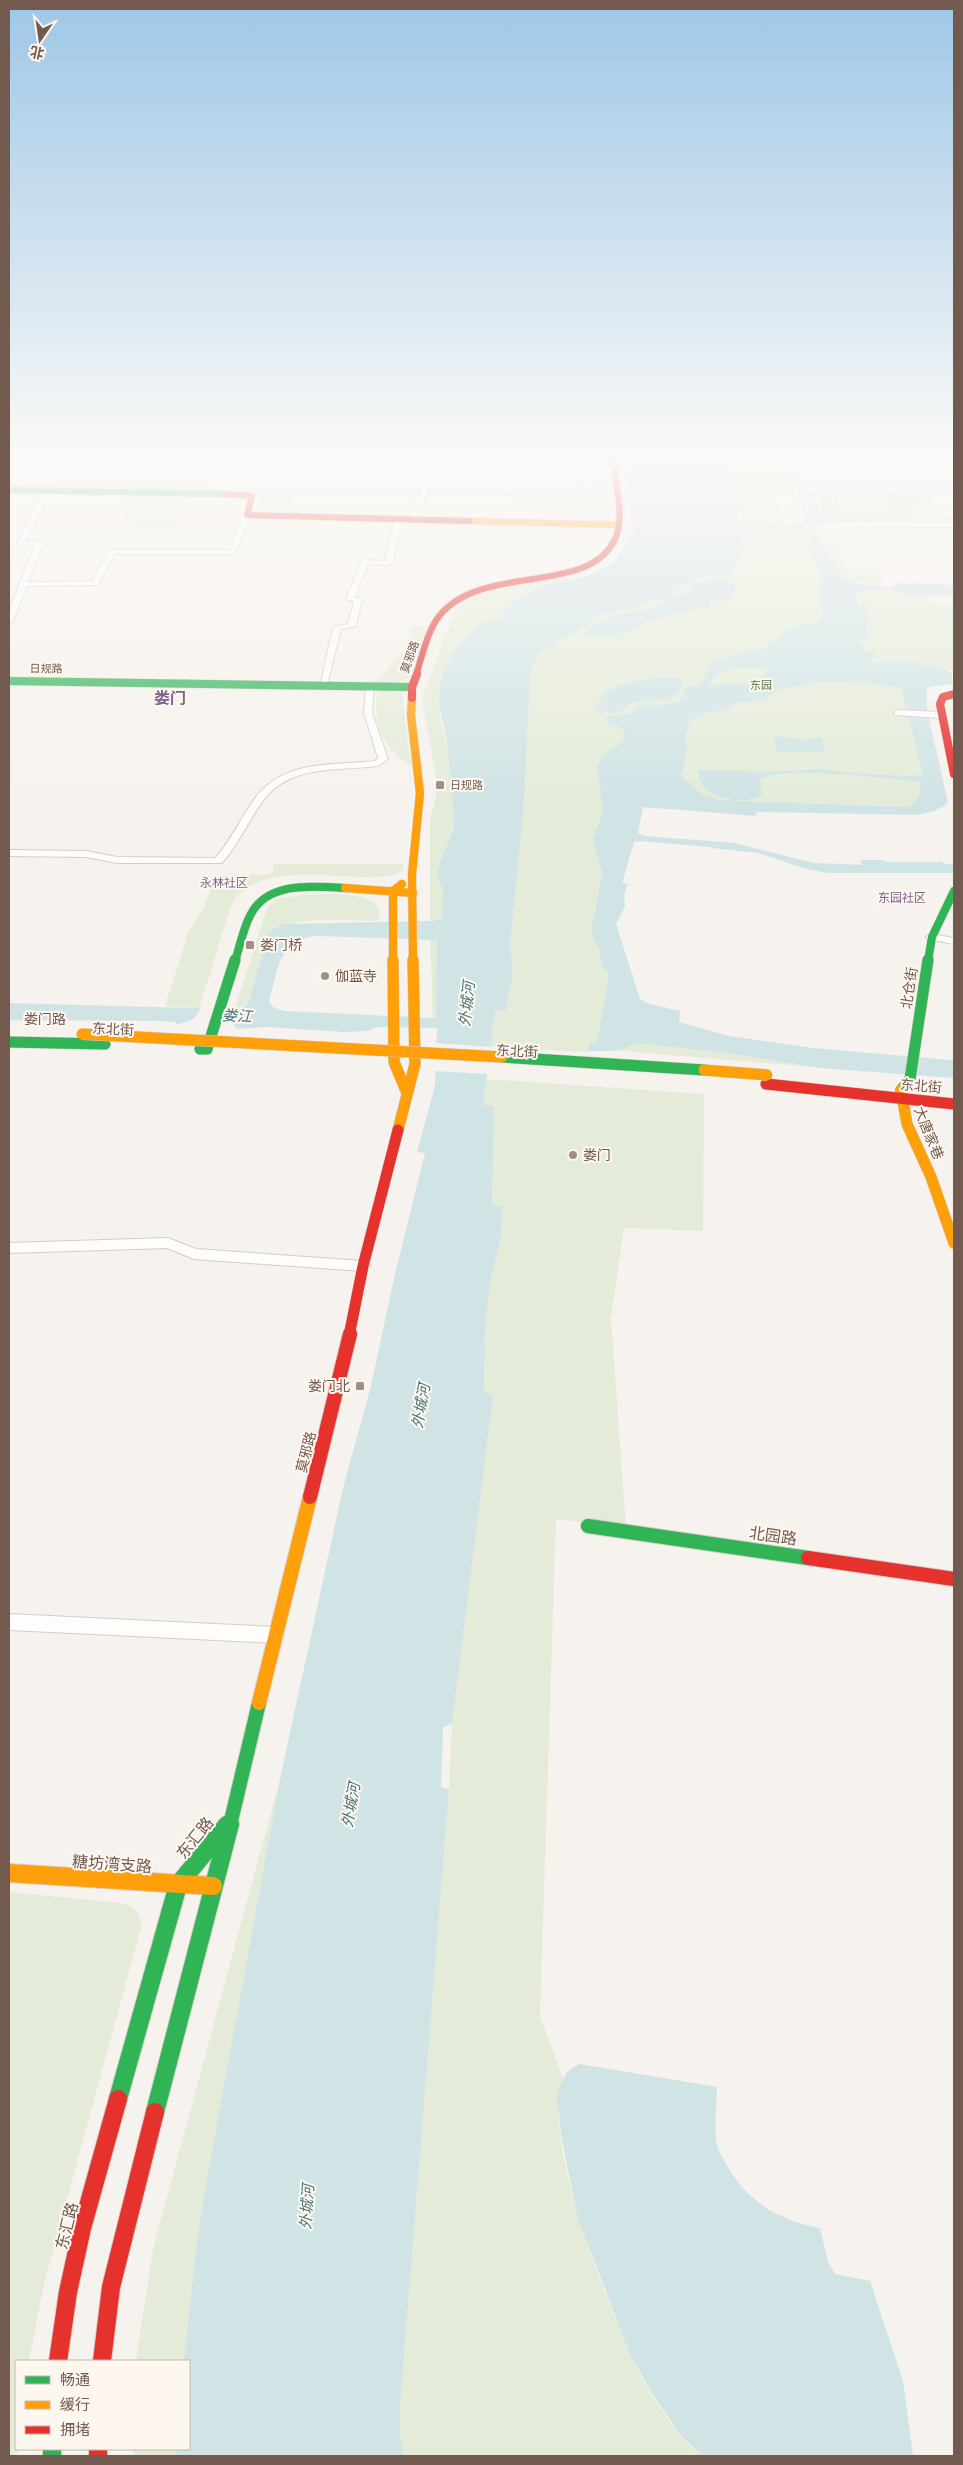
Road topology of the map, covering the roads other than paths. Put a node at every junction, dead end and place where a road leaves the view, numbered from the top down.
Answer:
1 (28, 571) edge
2 (102, 571) edge
3 (361, 571) edge
4 (572, 571) edge
5 (23, 584) junction
6 (9, 621) edge
7 (9, 681) edge
8 (323, 686) junction
9 (370, 686) junction
10 (412, 687) junction
11 (949, 695) edge
12 (901, 713) dead end
13 (936, 714) junction
14 (954, 774) edge
15 (9, 853) edge
16 (412, 874) junction
17 (954, 891) edge
18 (393, 892) junction
19 (412, 893) junction
20 (949, 912) edge
21 (932, 937) junction
22 (954, 941) edge
23 (9, 1034) edge
24 (80, 1038) junction
25 (9, 1042) edge
26 (208, 1045) junction
27 (407, 1093) junction
28 (901, 1095) junction
29 (954, 1096) edge
30 (954, 1104) edge
31 (954, 1243) edge
32 (9, 1248) edge
33 (364, 1266) junction
34 (588, 1526) dead end
35 (954, 1579) edge
36 (9, 1622) edge
37 (275, 1635) junction
38 (232, 1818) junction
39 (9, 1873) edge
40 (178, 1885) junction
41 (213, 1886) junction
42 (58, 2360) edge
43 (102, 2360) edge

1 - 5 street
2 - 5 street
3 - 8 street
4 - 10 main road, 莫邪路
5 - 6 street
7 - 8 main road, 日规路
8 - 9 main road, 日规路
9 - 10 main road, 日规路
9 - 15 street
10 - 16 main road, 莫邪路
11 - 13 main road
12 - 13 street
13 - 14 main road
16 - 18 main road
16 - 19 main road, 莫邪路
17 - 20 main road, 北仓街
18 - 19 main road
18 - 26 main road
18 - 27 main road
19 - 27 main road, 莫邪路
20 - 21 main road, 北仓街
21 - 22 street
21 - 28 main road, 北仓街
23 - 24 main road, 娄门路
24 - 25 main road, 娄门路
24 - 26 main road, 东北街, bridge
26 - 28 main road, 东北街, bridge
27 - 33 main road, 莫邪路
28 - 29 main road, 东北街
28 - 30 main road, 东北街
28 - 31 main road, 大唐家巷
32 - 33 street
33 - 37 main road, 莫邪路
34 - 35 main road, 北园路
36 - 37 street
37 - 38 main road, 莫邪路
38 - 40 main road, 东汇路
38 - 41 main road, 东汇路
39 - 40 main road, 糖坊湾支路
40 - 41 main road, 糖坊湾支路
40 - 42 main road, 东汇路
41 - 43 main road, 东汇路

